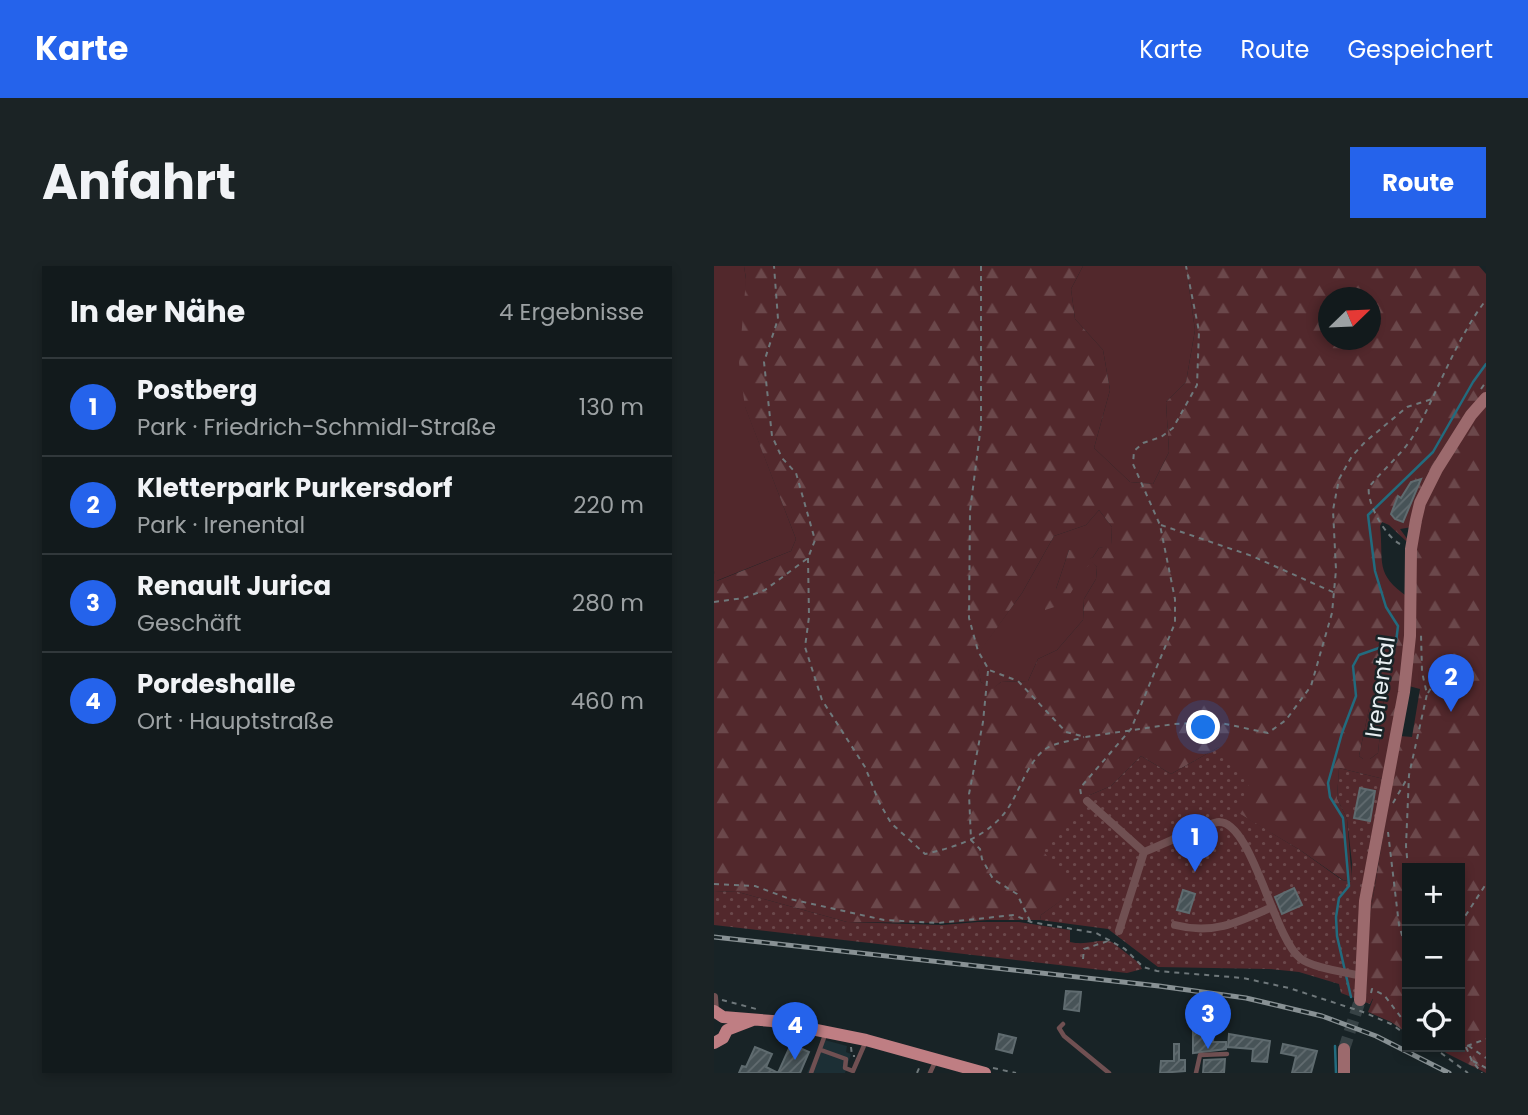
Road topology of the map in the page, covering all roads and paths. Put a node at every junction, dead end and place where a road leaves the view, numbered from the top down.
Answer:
1 (775, 266) edge
2 (981, 266) edge
3 (1186, 266) edge
4 (1486, 300) edge
5 (1479, 309) junction
6 (1486, 313) edge
7 (1486, 398) edge
8 (1432, 399) junction
9 (1160, 525) junction
10 (1411, 549) junction
11 (808, 558) junction
12 (1335, 593) junction
13 (714, 602) edge
14 (1421, 631) dead end
15 (1451, 667) dead end
16 (989, 670) junction
17 (1427, 694) junction
18 (1131, 729) junction
19 (1085, 737) junction
20 (1409, 775) junction
21 (1087, 801) joint
22 (1380, 817) junction
23 (971, 840) junction
24 (1144, 852) junction
25 (1408, 863) edge
26 (714, 884) edge
27 (1486, 884) edge
28 (1272, 908) junction
29 (1465, 916) edge
30 (1031, 922) junction
31 (1175, 925) dead end
32 (1119, 931) dead end
33 (1402, 935) edge
34 (1111, 940) junction
35 (1083, 960) dead end
36 (1358, 975) junction
37 (714, 997) edge
38 (1365, 998) joint
39 (717, 1013) edge
40 (1402, 1018) edge
41 (757, 1019) junction
42 (1063, 1024) dead end
43 (727, 1030) junction
44 (826, 1031) junction
45 (1402, 1032) edge
46 (1486, 1039) edge
47 (866, 1040) junction
48 (714, 1043) edge
49 (848, 1043) dead end
50 (1466, 1046) junction
51 (1344, 1049) tunnel mouth
52 (821, 1050) junction
53 (1440, 1052) edge
54 (1227, 1054) dead end
55 (859, 1057) junction
56 (1486, 1058) edge
57 (1472, 1061) junction
58 (935, 1062) junction
59 (1486, 1068) edge
60 (813, 1072) edge
61 (852, 1072) edge
62 (917, 1073) edge
63 (930, 1073) edge
64 (985, 1073) edge
65 (1109, 1073) edge
66 (1196, 1073) edge
67 (1344, 1073) edge
68 (1468, 1073) edge
69 (1482, 1073) edge

1 - 11 path
2 - 16 path
3 - 9 path
4 - 5 path
5 - 6 path
5 - 8 path
7 - 10 street, Irenental
8 - 10 path
8 - 12 path
9 - 12 path
9 - 18 path
10 - 22 street, Irenental
11 - 13 path
11 - 23 path
12 - 18 path
14 - 17 path
15 - 17 path
16 - 19 path
16 - 23 path
17 - 20 path
18 - 19 path
18 - 21 path
19 - 23 path
20 - 22 path
20 - 25 path
21 - 24 street
22 - 33 path
22 - 36 street, Irenental
23 - 30 path
24 - 28 street
24 - 32 street
26 - 30 path
27 - 29 path
28 - 31 street
28 - 36 street
30 - 34 path
34 - 35 path
34 - 45 path
36 - 38 street, Irenental
37 - 39 street
38 - 40 path
39 - 41 main road
39 - 43 main road
41 - 43 main road
41 - 44 main road
42 - 65 lane
43 - 48 main road
44 - 47 main road
44 - 52 lane
46 - 50 path
47 - 55 lane
47 - 58 main road
49 - 55 path
50 - 56 path
50 - 57 path
51 - 67 street
52 - 60 lane
52 - 61 lane
53 - 68 path
54 - 66 lane
55 - 61 lane
57 - 59 path
57 - 69 path
58 - 62 path
58 - 63 lane
58 - 64 main road

